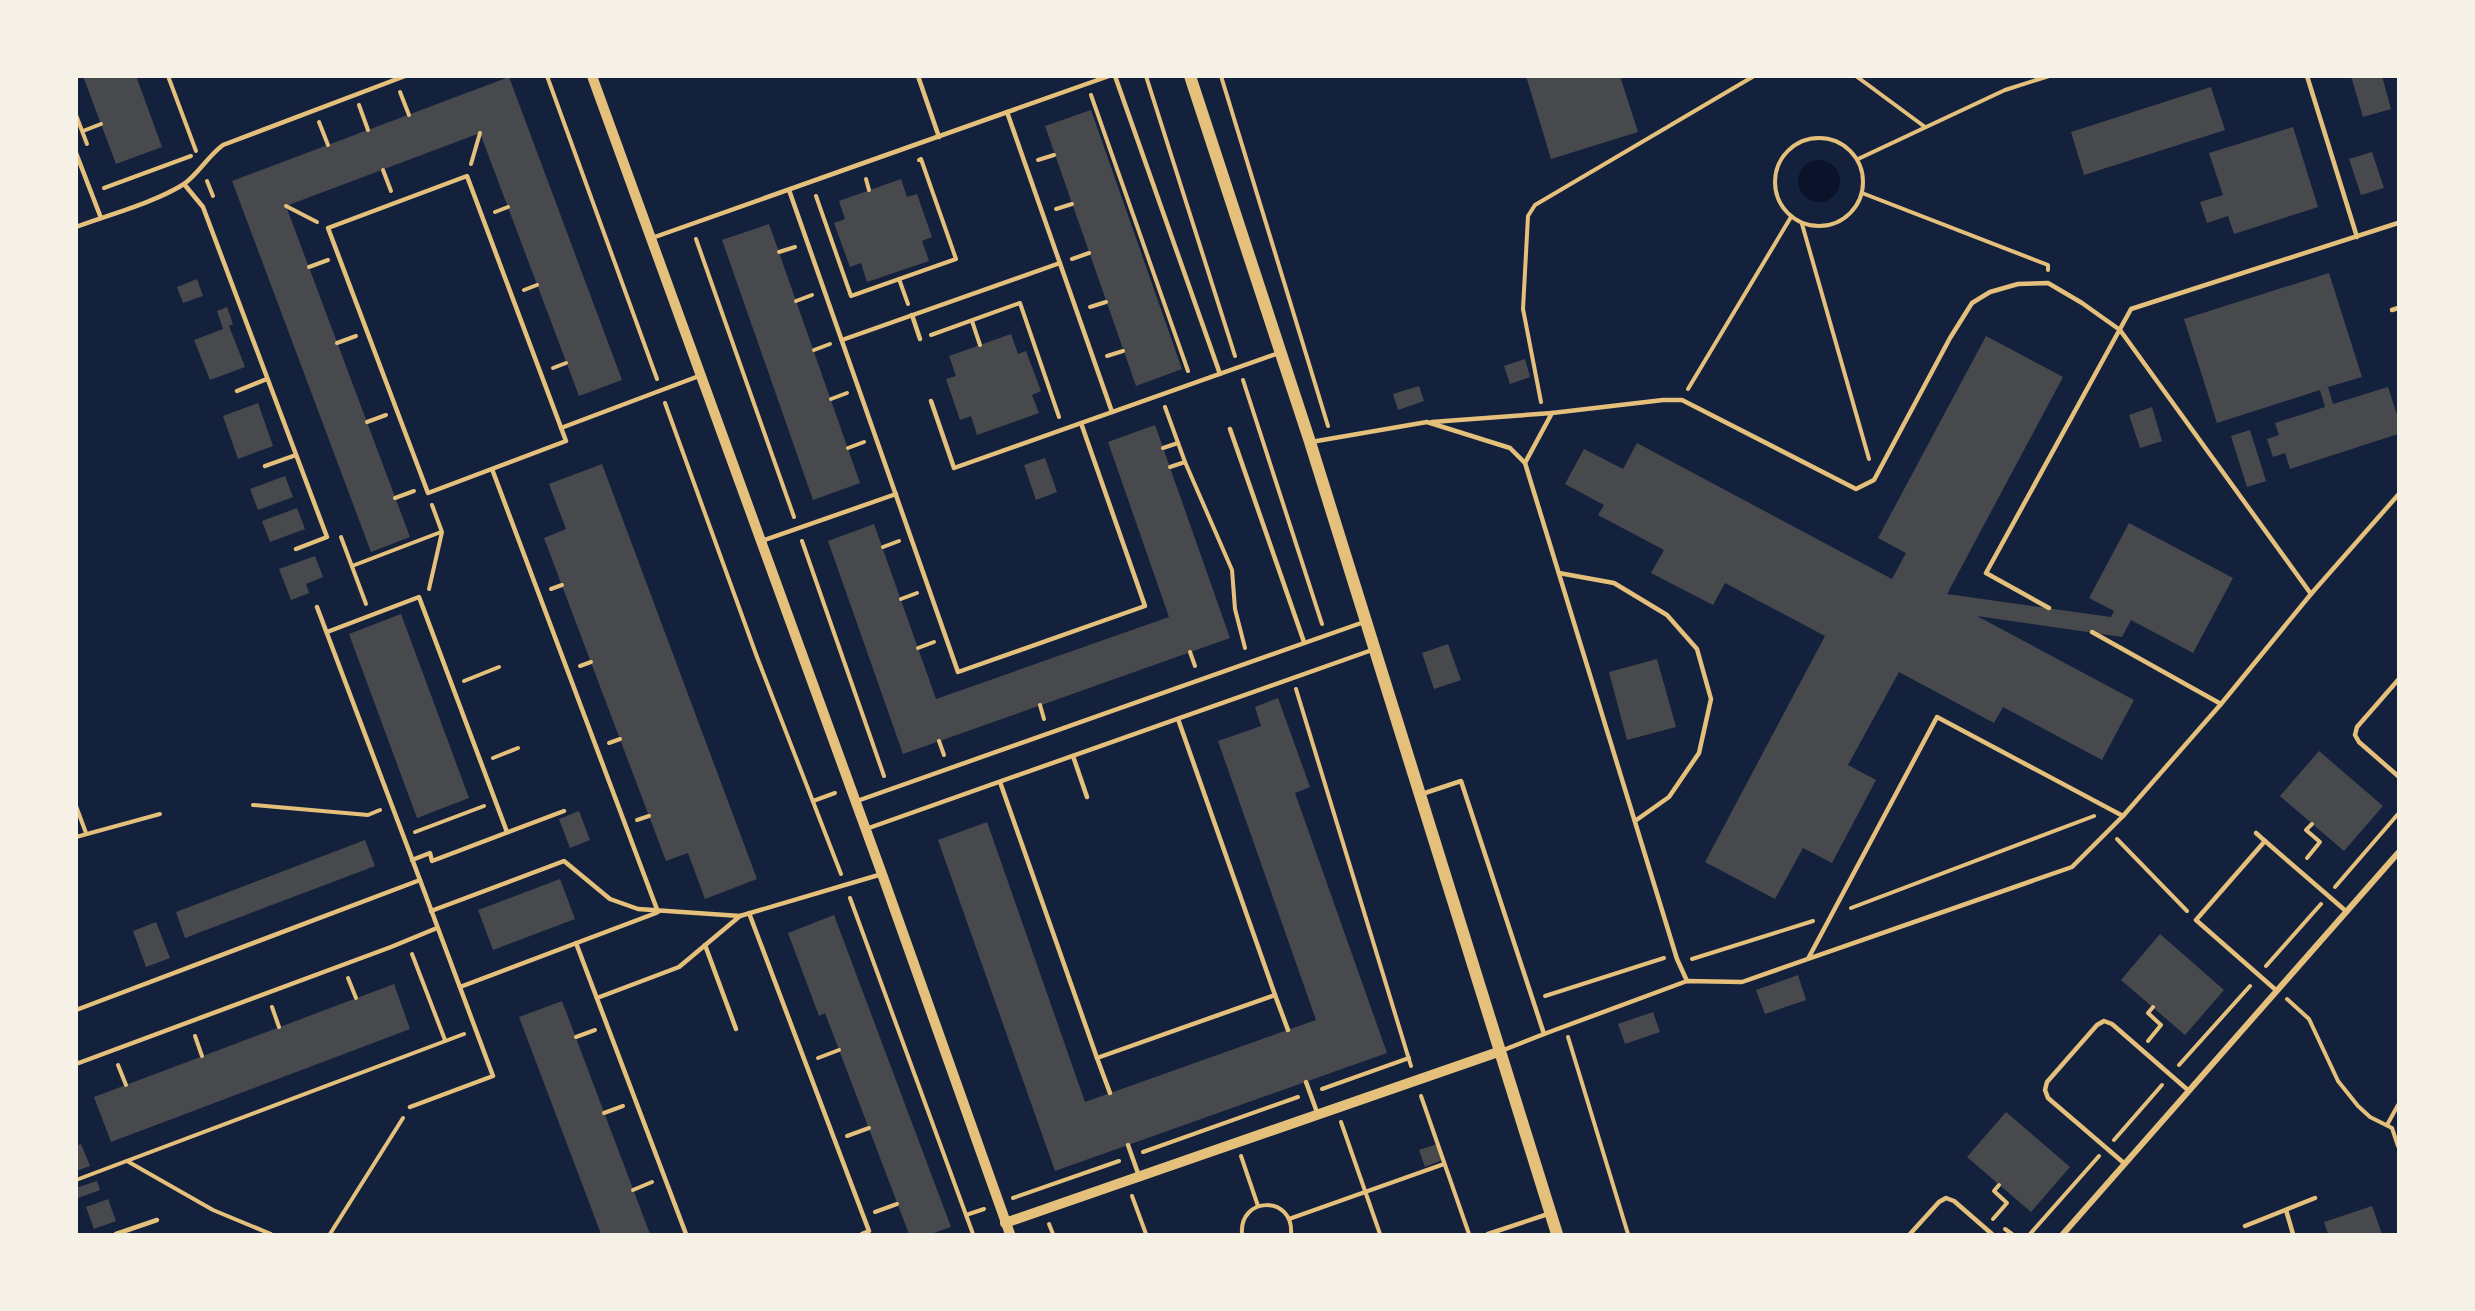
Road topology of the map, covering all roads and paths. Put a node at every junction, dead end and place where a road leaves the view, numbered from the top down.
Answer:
1 (168, 76) edge
2 (405, 76) edge
3 (547, 76) edge
4 (592, 76) edge
5 (918, 76) edge
6 (1108, 76) edge
7 (1115, 76) edge
8 (1190, 76) edge
9 (1221, 76) edge
10 (1754, 76) edge
11 (1856, 76) edge
12 (2049, 76) edge
13 (2307, 76) edge
14 (1090, 92) dead end
15 (355, 95) junction
16 (403, 97) dead end
17 (1007, 112) junction
18 (409, 115) dead end
19 (101, 124) dead end
20 (321, 128) dead end
21 (1925, 128) junction
22 (368, 130) dead end
23 (83, 131) dead end
24 (480, 133) dead end
25 (939, 137) junction
26 (328, 146) dead end
27 (76, 153) edge
28 (1054, 155) dead end
29 (921, 159) dead end
30 (1858, 159) junction
31 (1035, 162) dead end
32 (383, 170) dead end
33 (467, 176) junction
34 (866, 179) dead end
35 (184, 184) junction
36 (104, 189) dead end
37 (789, 190) junction
38 (869, 190) dead end
39 (1862, 193) junction
40 (816, 196) dead end
41 (396, 203) junction
42 (1072, 204) dead end
43 (286, 206) dead end
44 (1052, 211) dead end
45 (1791, 217) junction
46 (101, 218) junction
47 (2398, 223) edge
48 (1802, 224) junction
49 (76, 227) edge
50 (328, 228) junction
51 (2357, 237) junction
52 (652, 238) junction
53 (696, 238) dead end
54 (796, 246) dead end
55 (779, 252) dead end
56 (1089, 253) dead end
57 (1070, 260) dead end
58 (1060, 263) junction
59 (899, 279) junction
60 (2048, 283) junction
61 (813, 295) dead end
62 (796, 301) dead end
63 (1106, 302) dead end
64 (1087, 308) dead end
65 (2398, 308) edge
66 (2392, 310) dead end
67 (912, 315) junction
68 (972, 321) junction
69 (2120, 330) junction
70 (920, 339) joint
71 (842, 340) junction
72 (831, 344) dead end
73 (980, 345) dead end
74 (814, 350) dead end
75 (1123, 351) dead end
76 (1279, 353) junction
77 (1104, 357) dead end
78 (1188, 372) dead end
79 (1220, 374) junction
80 (702, 375) junction
81 (267, 379) junction
82 (237, 391) dead end
83 (661, 391) junction
84 (848, 393) dead end
85 (1161, 395) junction
86 (831, 399) dead end
87 (1682, 400) junction
88 (931, 401) dead end
89 (1112, 412) junction
90 (1552, 413) junction
91 (1543, 414) junction
92 (1427, 422) junction
93 (1081, 423) junction
94 (561, 428) junction
95 (1064, 429) junction
96 (1230, 429) dead end
97 (1332, 438) junction
98 (865, 442) dead end
99 (1178, 442) junction
100 (1310, 442) junction
101 (848, 448) dead end
102 (1164, 448) dead end
103 (296, 455) junction
104 (1185, 462) junction
105 (1525, 463) junction
106 (265, 466) dead end
107 (1170, 467) dead end
108 (492, 469) junction
109 (1874, 480) junction
110 (425, 487) junction
111 (428, 494) junction
112 (896, 494) junction
113 (2398, 495) edge
114 (395, 498) dead end
115 (798, 528) junction
116 (896, 530) dead end
117 (442, 532) junction
118 (761, 541) junction
119 (900, 541) junction
120 (883, 547) dead end
121 (296, 549) dead end
122 (904, 551) dead end
123 (352, 566) dead end
124 (1559, 573) junction
125 (915, 582) dead end
126 (562, 585) dead end
127 (550, 589) dead end
128 (361, 591) dead end
129 (918, 593) junction
130 (2311, 594) junction
131 (419, 597) junction
132 (901, 599) dead end
133 (922, 602) dead end
134 (366, 605) dead end
135 (317, 607) dead end
136 (2049, 608) dead end
137 (1366, 621) junction
138 (327, 632) junction
139 (932, 632) dead end
140 (2092, 632) dead end
141 (935, 642) junction
142 (1304, 642) junction
143 (918, 648) dead end
144 (1245, 648) dead end
145 (1375, 649) junction
146 (939, 651) dead end
147 (1190, 652) dead end
148 (591, 662) dead end
149 (579, 666) dead end
150 (1195, 666) dead end
151 (499, 667) dead end
152 (1293, 678) junction
153 (2398, 680) edge
154 (452, 685) junction
155 (2221, 704) junction
156 (1040, 705) dead end
157 (1044, 719) dead end
158 (1178, 719) junction
159 (620, 739) dead end
160 (939, 741) dead end
161 (608, 743) dead end
162 (518, 748) dead end
163 (944, 755) dead end
164 (1073, 756) junction
165 (481, 762) junction
166 (884, 776) dead end
167 (2398, 776) edge
168 (1000, 782) junction
169 (1420, 794) junction
170 (1087, 797) dead end
171 (855, 801) junction
172 (496, 802) junction
173 (253, 806) dead end
174 (76, 807) edge
175 (564, 811) dead end
176 (160, 814) dead end
177 (368, 814) dead end
178 (649, 816) dead end
179 (2123, 816) junction
180 (637, 820) dead end
181 (1635, 821) junction
182 (2312, 824) dead end
183 (866, 829) junction
184 (507, 832) junction
185 (86, 833) junction
186 (2256, 833) dead end
187 (76, 837) edge
188 (404, 837) junction
189 (2265, 840) junction
190 (2121, 843) dead end
191 (2398, 853) edge
192 (2307, 858) dead end
193 (412, 860) junction
194 (882, 874) junction
195 (841, 875) dead end
196 (420, 880) junction
197 (850, 898) dead end
198 (2183, 906) dead end
199 (431, 911) junction
200 (658, 912) junction
201 (2347, 912) junction
202 (749, 913) junction
203 (740, 916) junction
204 (437, 928) junction
205 (576, 943) junction
206 (705, 945) junction
207 (412, 954) dead end
208 (1809, 957) junction
209 (2259, 975) junction
210 (348, 978) dead end
211 (1687, 981) junction
212 (460, 987) junction
213 (2277, 991) junction
214 (1275, 995) junction
215 (356, 998) dead end
216 (597, 998) junction
217 (272, 1007) dead end
218 (2153, 1007) dead end
219 (76, 1010) edge
220 (607, 1025) junction
221 (1565, 1026) junction
222 (279, 1027) dead end
223 (476, 1029) junction
224 (736, 1029) dead end
225 (1288, 1030) dead end
226 (1544, 1034) junction
227 (195, 1036) dead end
228 (576, 1037) dead end
229 (445, 1041) junction
230 (2148, 1041) dead end
231 (839, 1050) dead end
232 (1501, 1051) junction
233 (202, 1056) dead end
234 (1097, 1058) junction
235 (1408, 1058) junction
236 (806, 1062) junction
237 (76, 1064) edge
238 (118, 1065) dead end
239 (2171, 1075) junction
240 (1416, 1081) junction
241 (1306, 1082) dead end
242 (126, 1085) dead end
243 (2189, 1091) junction
244 (1110, 1093) dead end
245 (1310, 1093) junction
246 (636, 1101) junction
247 (2398, 1106) edge
248 (410, 1107) joint
249 (1336, 1108) junction
250 (604, 1113) dead end
251 (1318, 1115) junction
252 (2386, 1125) junction
253 (868, 1128) dead end
254 (835, 1140) junction
255 (1236, 1143) junction
256 (1128, 1145) dead end
257 (2398, 1146) edge
258 (2106, 1148) junction
259 (1132, 1156) junction
260 (127, 1161) junction
261 (1444, 1164) junction
262 (2125, 1164) junction
263 (1139, 1176) junction
264 (664, 1178) junction
265 (76, 1180) edge
266 (1126, 1181) junction
267 (1999, 1185) dead end
268 (633, 1190) dead end
269 (1365, 1192) junction
270 (2315, 1198) dead end
271 (999, 1203) junction
272 (897, 1204) dead end
273 (1258, 1206) junction
274 (2286, 1210) junction
275 (1551, 1213) junction
276 (966, 1215) junction
277 (863, 1216) junction
278 (1289, 1219) junction
279 (1993, 1219) dead end
280 (157, 1220) dead end
281 (1005, 1223) junction
282 (2245, 1226) dead end
283 (116, 1234) edge
284 (271, 1234) edge
285 (330, 1234) edge
286 (686, 1234) edge
287 (862, 1234) edge
288 (973, 1234) edge
289 (1010, 1234) edge
290 (1146, 1234) edge
291 (1242, 1234) edge
292 (1291, 1234) edge
293 (1380, 1234) edge
294 (1468, 1234) edge
295 (1488, 1234) edge
296 (1557, 1234) edge
297 (1628, 1234) edge
298 (1910, 1234) edge
299 (1992, 1234) edge
300 (2030, 1234) edge
301 (2063, 1234) edge
302 (2294, 1234) edge

1 - 36 path
2 - 15 lane
3 - 83 path
4 - 52 street
5 - 25 lane
6 - 17 lane
7 - 79 lane
8 - 76 main road
9 - 97 path
10 - 91 path
11 - 21 path
12 - 21 path
13 - 51 lane
14 - 78 path
15 - 22 path
15 - 35 lane
16 - 18 path
17 - 25 lane
17 - 58 lane
19 - 23 path
20 - 26 path
21 - 30 path
24 - 33 path
25 - 37 lane
27 - 46 lane
28 - 31 path
29 - 59 path
30 - 39 path
30 - 45 path
32 - 41 path
33 - 41 lane
33 - 94 lane
34 - 38 path
35 - 46 lane
35 - 81 lane
37 - 52 lane
37 - 71 lane
39 - 48 path
39 - 60 path
40 - 59 path
41 - 50 lane
42 - 44 path
43 - 50 path
45 - 48 path
45 - 87 path
46 - 49 lane
47 - 51 lane
48 - 109 path
50 - 110 lane
51 - 69 lane
52 - 80 street
53 - 115 path
54 - 55 path
56 - 57 path
58 - 67 lane
58 - 89 lane
59 - 67 path
60 - 69 lane
60 - 109 lane
61 - 62 path
63 - 64 path
65 - 66 lane
67 - 70 lane
67 - 71 lane
68 - 70 path
68 - 73 path
68 - 95 path
69 - 130 lane
69 - 136 lane
71 - 112 lane
72 - 74 path
75 - 77 path
76 - 79 lane
76 - 100 main road
79 - 85 lane
80 - 83 lane
80 - 118 street
81 - 82 lane
81 - 103 lane
83 - 94 lane
83 - 195 path
84 - 86 path
85 - 89 lane
85 - 99 path
87 - 90 lane
87 - 109 lane
88 - 95 lane
89 - 93 lane
90 - 91 lane
90 - 105 lane
91 - 92 lane
92 - 97 lane
92 - 105 lane
93 - 95 lane
93 - 112 lane
94 - 108 lane
96 - 142 lane
97 - 100 lane
98 - 101 path
99 - 102 path
99 - 104 path
100 - 137 main road
103 - 106 lane
103 - 121 lane
104 - 107 path
104 - 144 path
105 - 124 lane
108 - 111 lane
108 - 200 lane
110 - 111 lane
110 - 114 path
111 - 117 path
112 - 115 lane
113 - 130 lane
115 - 118 lane
115 - 166 path
116 - 119 path
117 - 123 path
117 - 131 path
118 - 171 street
119 - 120 path
119 - 122 path
124 - 181 lane
124 - 181 lane
125 - 129 path
126 - 127 path
128 - 134 path
129 - 132 path
129 - 133 path
130 - 155 lane
131 - 138 lane
131 - 154 lane
135 - 138 lane
137 - 142 lane
137 - 145 main road
138 - 188 lane
139 - 141 path
140 - 155 lane
141 - 143 path
141 - 146 path
142 - 171 lane
145 - 152 lane
145 - 169 main road
147 - 150 path
148 - 149 path
151 - 154 path
152 - 158 lane
152 - 235 path
153 - 167 lane
154 - 165 lane
155 - 179 lane
156 - 157 path
158 - 164 lane
158 - 214 lane
159 - 161 path
160 - 163 path
162 - 165 path
164 - 168 lane
164 - 170 lane
165 - 172 lane
168 - 183 lane
168 - 234 lane
169 - 226 lane
169 - 232 main road
171 - 183 street
172 - 184 lane
172 - 188 path
173 - 177 path
174 - 185 path
175 - 184 lane
176 - 185 path
178 - 180 path
179 - 208 lane
179 - 208 lane
181 - 211 lane
182 - 192 path
183 - 194 street
184 - 193 lane
185 - 187 path
186 - 189 lane
188 - 193 lane
189 - 201 lane
189 - 209 lane
190 - 198 path
191 - 201 street
193 - 196 lane
194 - 202 lane
194 - 271 street
196 - 199 lane
196 - 219 lane
197 - 276 path
199 - 200 lane
199 - 204 lane
200 - 203 lane
200 - 205 lane
201 - 213 street
202 - 203 lane
202 - 236 lane
203 - 206 lane
204 - 212 lane
204 - 237 lane
205 - 212 lane
205 - 216 lane
206 - 216 lane
206 - 224 lane
207 - 229 path
208 - 211 lane
209 - 213 lane
209 - 239 path
210 - 215 path
211 - 221 lane
212 - 223 lane
213 - 243 street
213 - 252 path
214 - 225 lane
214 - 234 lane
216 - 220 lane
217 - 222 path
218 - 230 path
220 - 228 path
220 - 246 lane
221 - 226 lane
221 - 297 path
223 - 229 path
223 - 248 lane
226 - 232 lane
227 - 233 path
229 - 260 path
231 - 236 path
232 - 240 street
232 - 275 main road
234 - 244 lane
235 - 240 path
235 - 245 path
236 - 254 lane
238 - 242 path
239 - 243 lane
239 - 258 path
239 - 258 lane
240 - 249 street
240 - 261 path
241 - 245 lane
243 - 262 street
245 - 251 lane
245 - 259 path
246 - 250 path
246 - 264 lane
247 - 252 path
248 - 285 path
249 - 251 street
249 - 269 path
251 - 255 street
252 - 257 path
253 - 254 path
254 - 277 lane
255 - 263 street
255 - 273 path
256 - 259 lane
258 - 262 lane
258 - 300 path
259 - 263 lane
259 - 271 path
260 - 265 path
260 - 284 path
261 - 269 path
261 - 294 path
262 - 301 street
263 - 266 street
264 - 268 path
264 - 286 lane
266 - 281 street
266 - 290 path
267 - 279 path
269 - 278 path
269 - 293 path
270 - 274 lane
271 - 276 path
271 - 281 street
272 - 277 path
273 - 278 path
273 - 291 path
274 - 282 lane
274 - 302 lane
275 - 295 lane
275 - 296 main road
276 - 288 path
277 - 287 lane
278 - 292 path
280 - 283 lane
281 - 289 street
298 - 299 lane

